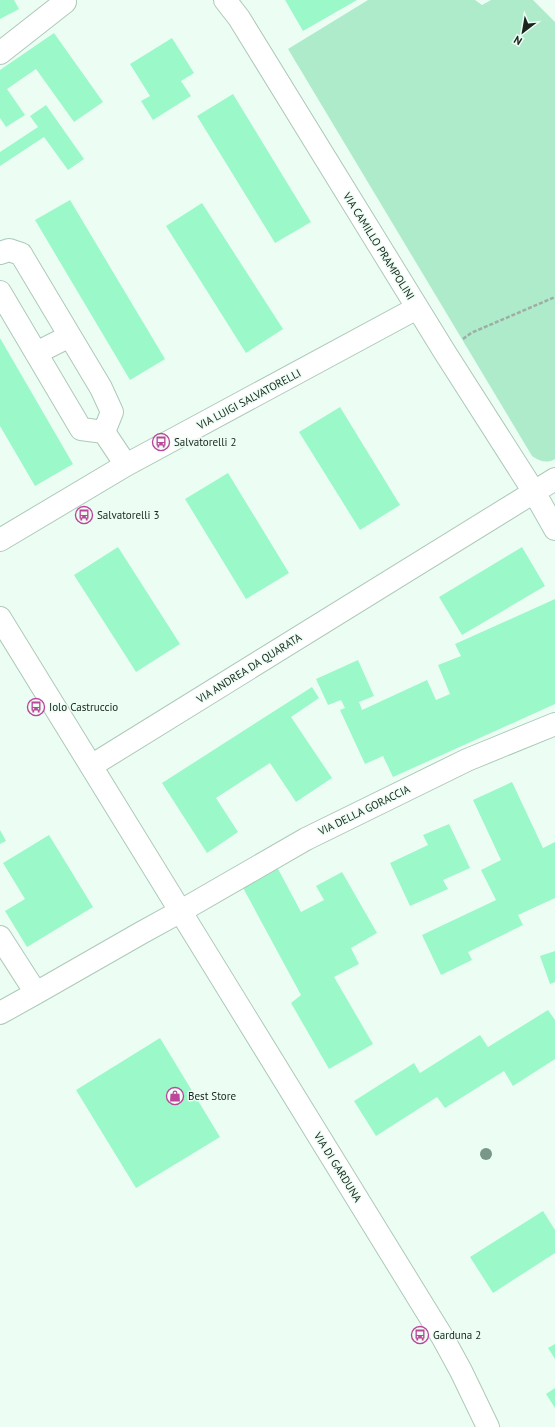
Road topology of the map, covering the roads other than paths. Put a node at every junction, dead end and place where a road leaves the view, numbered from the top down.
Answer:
1 (225, 0) edge
2 (63, 1) edge
3 (0, 53) edge
4 (0, 253) edge
5 (0, 292) edge
6 (417, 308) junction
7 (70, 336) junction
8 (36, 354) junction
9 (104, 432) junction
10 (126, 465) junction
11 (555, 479) edge
12 (534, 492) junction
13 (555, 529) edge
14 (0, 540) edge
15 (0, 618) edge
16 (555, 724) edge
17 (91, 766) junction
18 (181, 911) junction
19 (0, 937) edge
20 (36, 994) junction
21 (0, 1013) edge
22 (488, 1427) edge

1 - 6 street, VIA CAMILLO PRAMPOLINI
2 - 3 street
4 - 7 street
5 - 8 street
6 - 10 street, VIA LUIGI SALVATORELLI
6 - 12 street, VIA CAMILLO PRAMPOLINI
7 - 8 street
7 - 9 street
8 - 9 street
9 - 10 street
10 - 14 street, VIA LUIGI SALVATORELLI
11 - 12 street, VIA ANDREA DA QUARATA
12 - 13 street, VIA CAMILLO PRAMPOLINI
12 - 17 street, VIA ANDREA DA QUARATA
15 - 17 street
16 - 18 street, VIA DELLA GORACCIA
17 - 18 street, VIA DI GARDUNA
18 - 20 street, VIA DELLA GORACCIA
18 - 22 street, VIA DI GARDUNA
19 - 20 street
20 - 21 street, VIA DELLA GORACCIA

